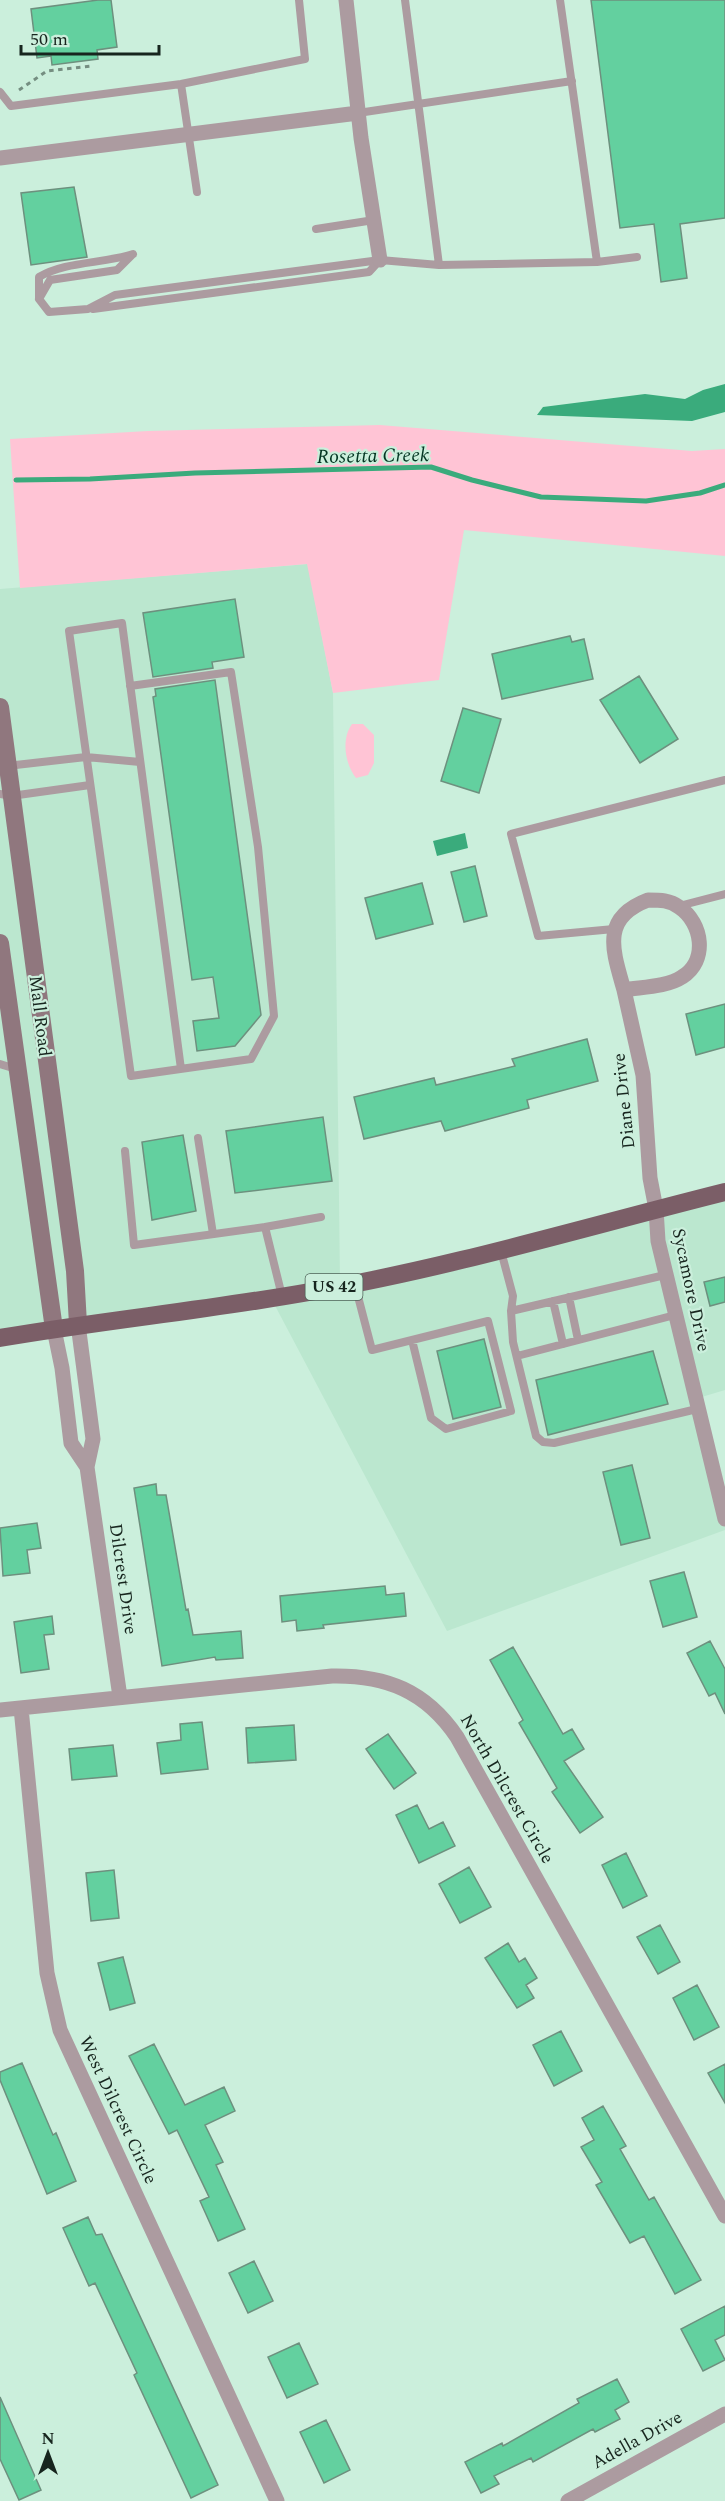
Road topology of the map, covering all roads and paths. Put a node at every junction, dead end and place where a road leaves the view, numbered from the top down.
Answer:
1 (299, 0) edge
2 (346, 0) edge
3 (405, 0) edge
4 (560, 0) edge
5 (92, 66) dead end
6 (572, 81) junction
7 (181, 84) junction
8 (19, 90) dead end
9 (0, 92) edge
10 (418, 104) junction
11 (358, 113) junction
12 (187, 134) junction
13 (0, 158) edge
14 (198, 192) dead end
15 (374, 220) junction
16 (316, 229) dead end
17 (133, 254) dead end
18 (637, 257) dead end
19 (380, 260) junction
20 (597, 262) junction
21 (439, 265) junction
22 (130, 686) junction
23 (0, 707) edge
24 (86, 757) junction
25 (140, 762) junction
26 (4, 769) edge
27 (725, 780) edge
28 (90, 785) junction
29 (6, 795) edge
30 (725, 894) edge
31 (679, 906) junction
32 (614, 929) junction
33 (0, 943) edge
34 (624, 990) junction
35 (3, 1000) edge
36 (8, 1067) edge
37 (181, 1069) junction
38 (198, 1138) dead end
39 (125, 1151) dead end
40 (725, 1192) edge
41 (656, 1209) junction
42 (321, 1217) dead end
43 (265, 1227) junction
44 (213, 1234) junction
45 (500, 1250) junction
46 (665, 1275) junction
47 (355, 1283) junction
48 (282, 1296) junction
49 (569, 1297) junction
50 (553, 1301) junction
51 (511, 1311) junction
52 (675, 1316) junction
53 (78, 1324) junction
54 (54, 1329) junction
55 (0, 1338) edge
56 (412, 1340) junction
57 (579, 1340) junction
58 (563, 1344) junction
59 (517, 1356) junction
60 (697, 1409) junction
61 (87, 1467) junction
62 (725, 1519) edge
63 (120, 1697) junction
64 (21, 1708) junction
65 (0, 1710) edge
66 (725, 2216) edge
67 (725, 2414) edge
68 (277, 2501) edge
69 (568, 2501) edge

1 - 7 lane
2 - 11 street
3 - 10 lane
4 - 6 lane
5 - 8 path
6 - 10 lane
6 - 20 lane
7 - 9 lane
7 - 12 lane
10 - 11 lane
10 - 21 lane
11 - 12 street
11 - 15 street
12 - 13 street
12 - 14 lane
15 - 16 lane
15 - 19 street
17 - 19 lane
18 - 20 lane
19 - 21 lane
20 - 21 lane
22 - 24 lane
22 - 25 lane
22 - 37 lane
23 - 26 main road, Mall Road
24 - 25 lane
24 - 26 lane
24 - 28 lane
25 - 37 lane
26 - 29 main road, Mall Road
27 - 32 lane
28 - 29 lane
28 - 37 lane
29 - 53 main road, Mall Road
30 - 31 lane
31 - 32 street
31 - 34 street
32 - 34 street, Diane Drive
33 - 35 main road, Mall Road
34 - 41 street, Diane Drive
35 - 36 main road, Mall Road
36 - 54 main road, Mall Road
38 - 44 lane
39 - 44 lane
40 - 41 main road, US 42
41 - 45 main road, US 42
41 - 46 street, Sycamore Drive
42 - 43 lane
43 - 44 lane
43 - 48 lane
45 - 47 main road, US 42
45 - 51 lane
46 - 49 lane
46 - 52 street, Sycamore Drive
47 - 48 main road, US 42
47 - 56 lane
48 - 53 main road, US 42
49 - 50 lane
49 - 57 lane
50 - 51 lane
50 - 58 lane
51 - 59 lane
52 - 57 lane
52 - 60 street, Sycamore Drive
53 - 54 main road, US 42
53 - 61 street, Dilcrest Drive
54 - 55 main road, US 42
54 - 61 street, Dilcrest Drive
56 - 56 lane
57 - 58 lane
58 - 59 lane
59 - 60 lane
60 - 62 street, Sycamore Drive
61 - 63 street, Dilcrest Drive
63 - 64 street, North Dilcrest Circle
63 - 66 street, North Dilcrest Circle
64 - 65 street, North Dilcrest Circle
64 - 68 street, West Dilcrest Circle
67 - 69 street, Adella Drive

